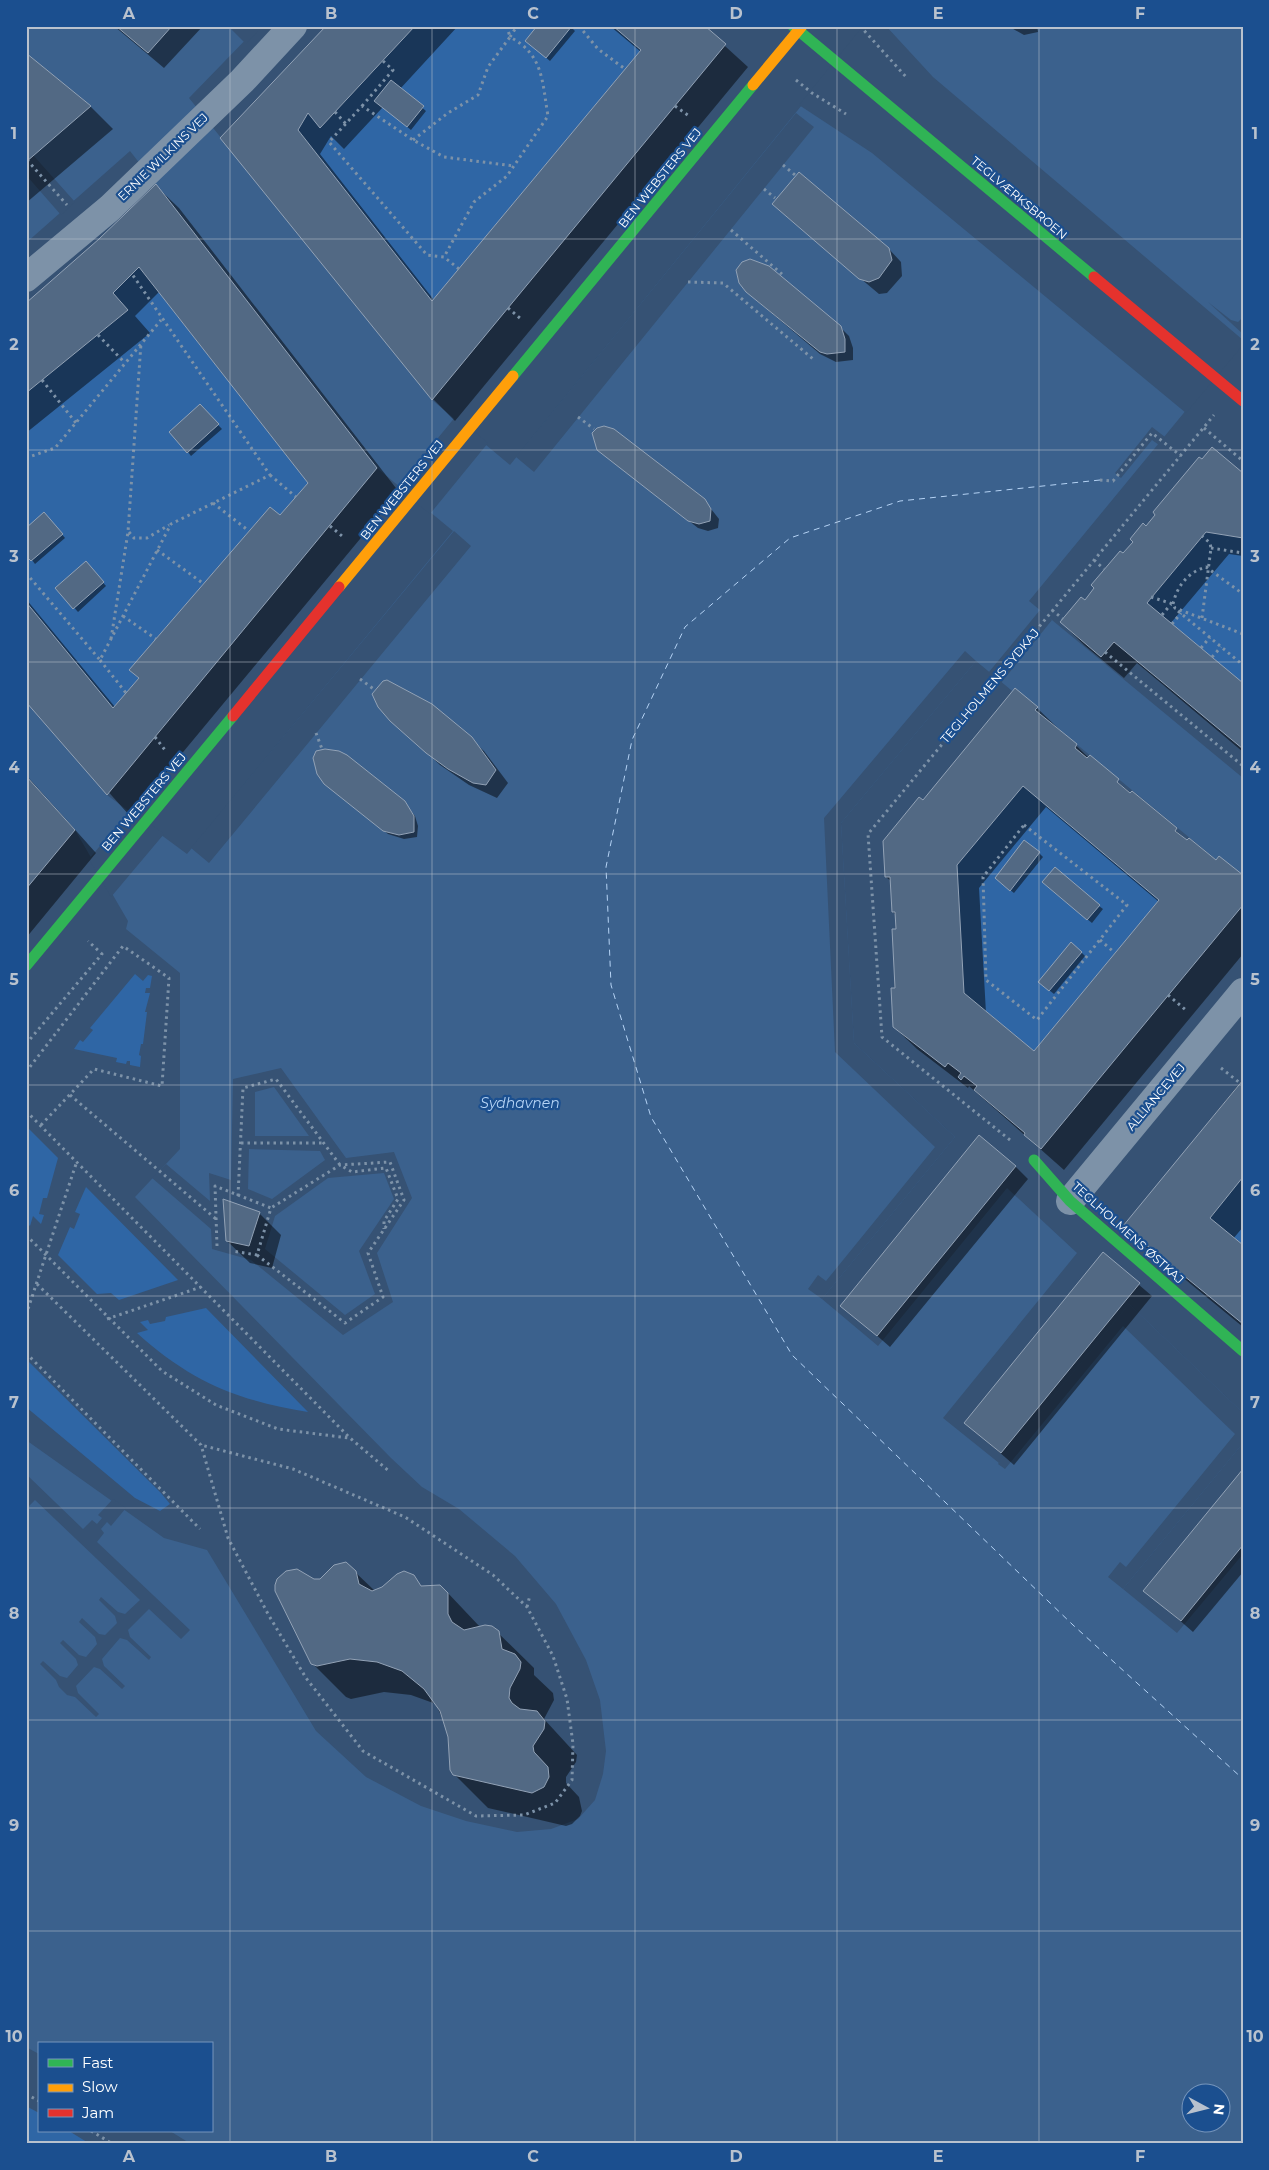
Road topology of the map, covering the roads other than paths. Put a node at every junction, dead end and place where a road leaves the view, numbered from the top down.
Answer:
1 (293, 26) edge
2 (798, 28) edge
3 (26, 278) edge
4 (1235, 390) edge
5 (26, 966) edge
6 (1243, 992) edge
7 (1034, 1160) road end
8 (1070, 1202) junction
9 (1243, 1351) edge

1 - 3 street, ERNIE WILKINS VEJ
2 - 4 street, TEGLVÆRKSBROEN
2 - 5 street, BEN WEBSTERS VEJ
6 - 8 street, ALLIANCEVEJ
7 - 8 street, TEGLHOLMENS ØSTKAJ
8 - 9 street, TEGLHOLMENS ØSTKAJ

